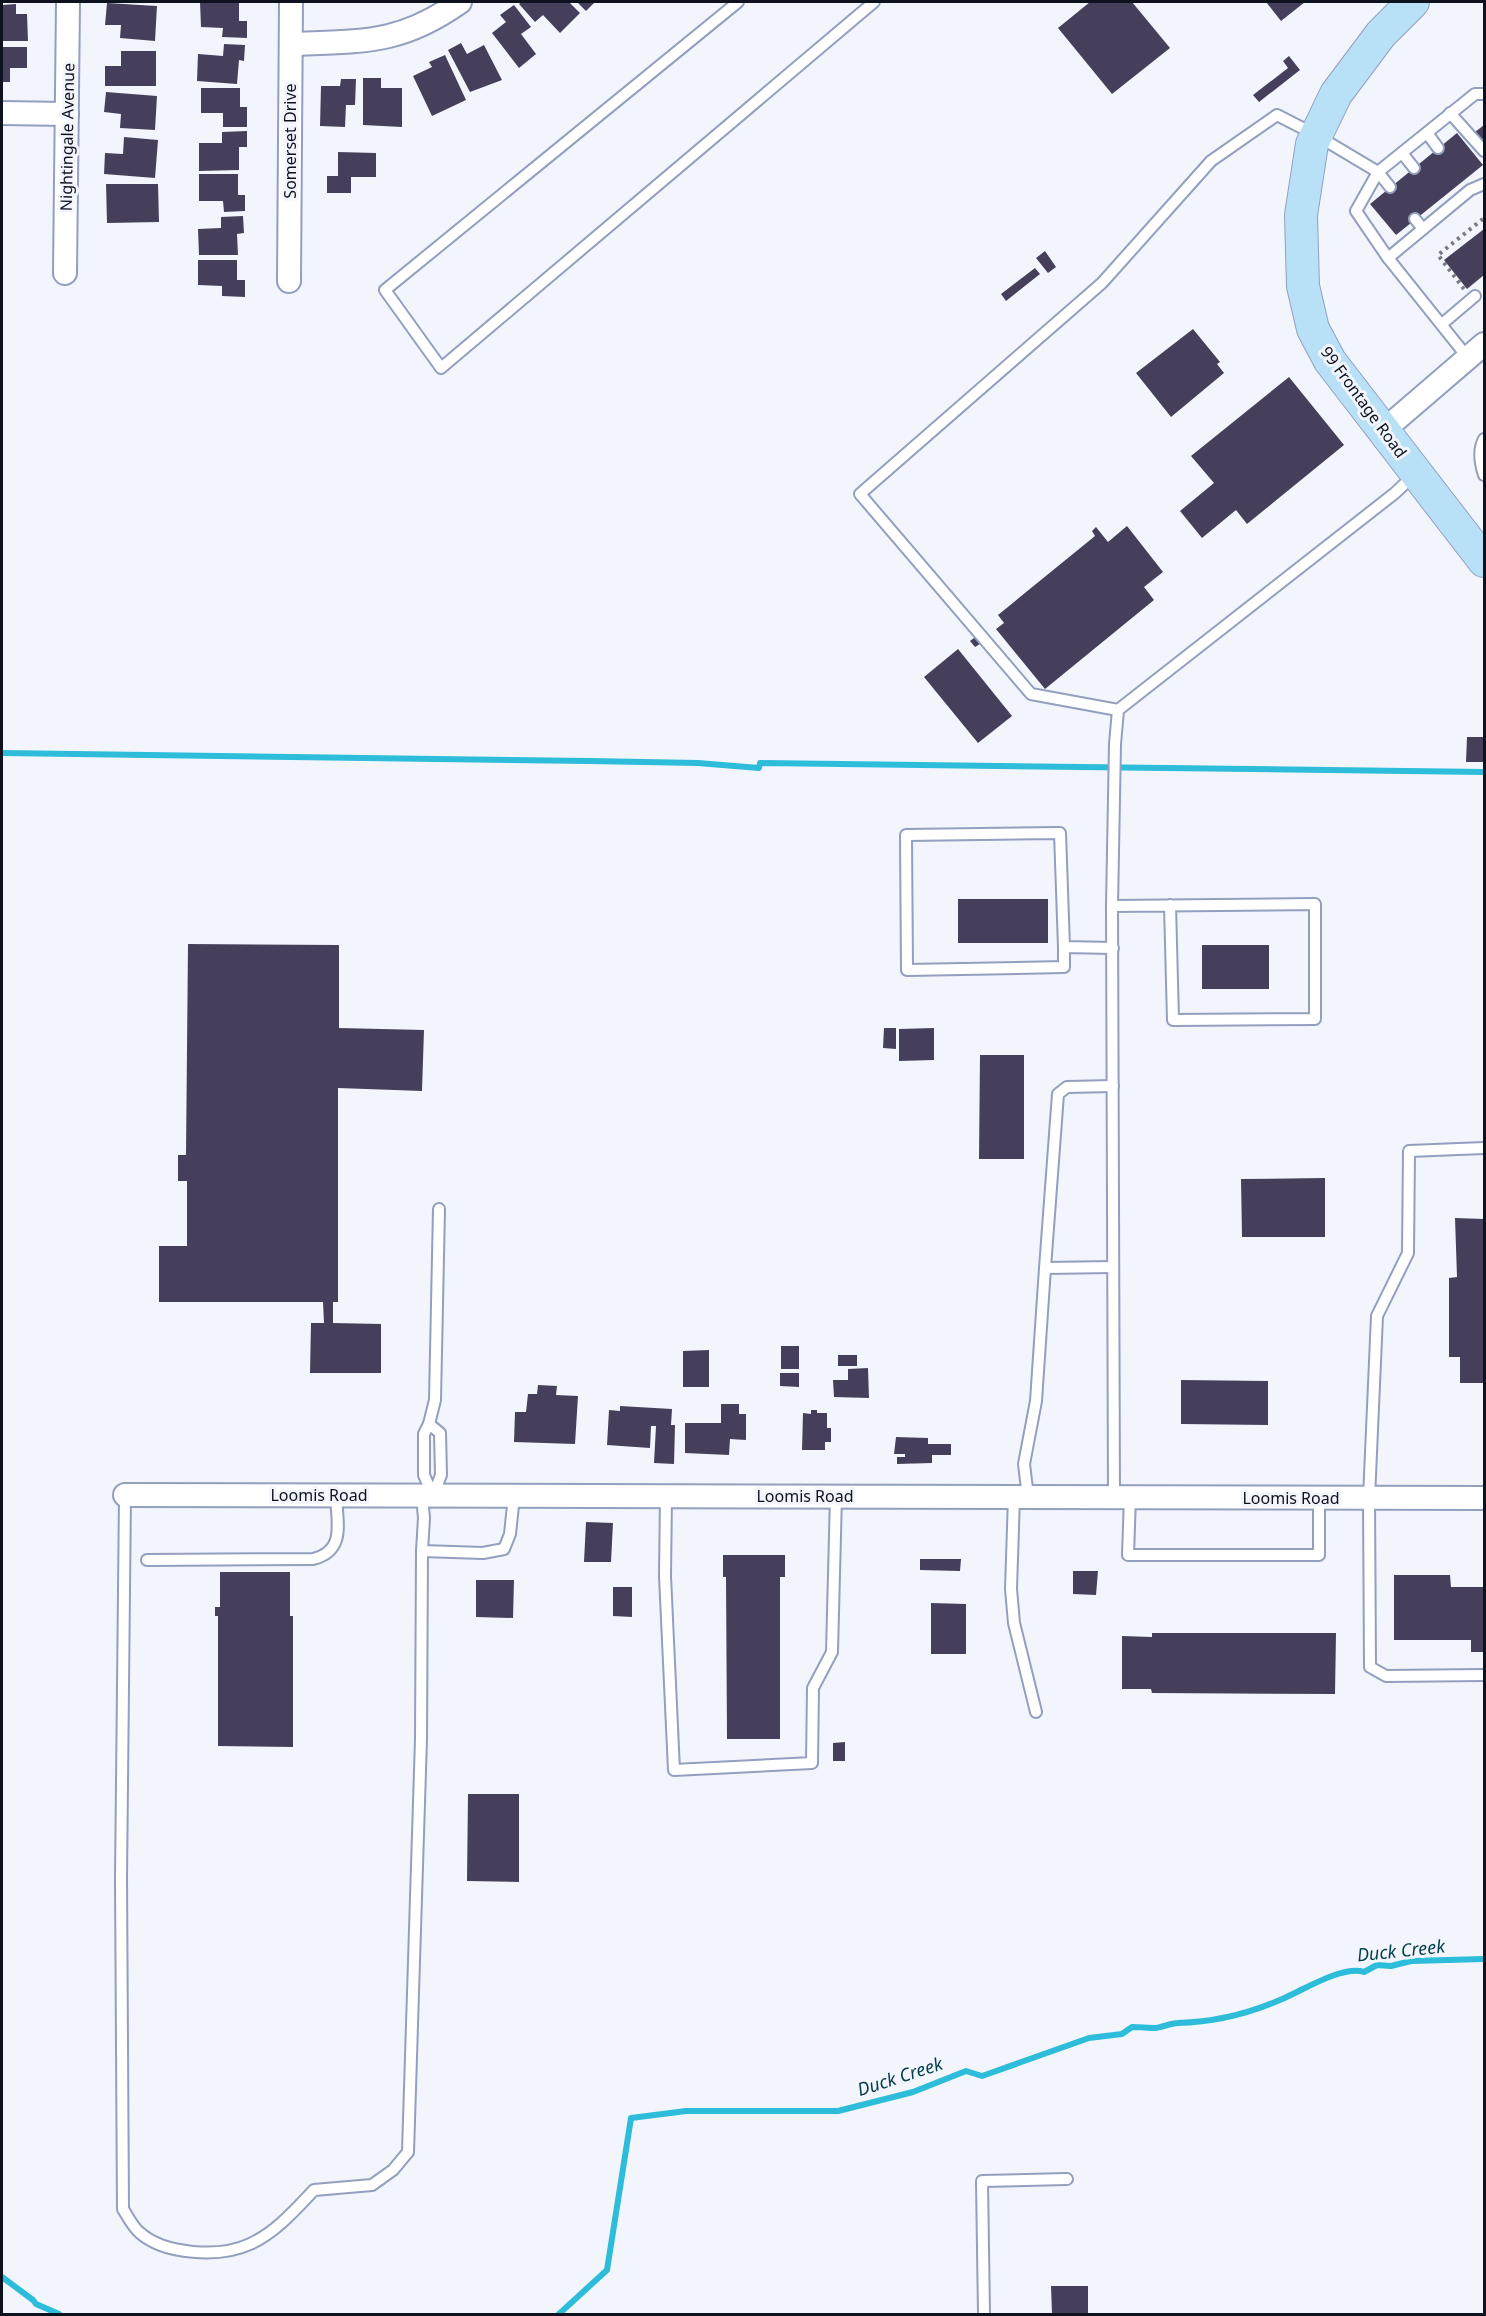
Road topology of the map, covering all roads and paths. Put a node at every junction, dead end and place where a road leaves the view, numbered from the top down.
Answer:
1 (68, 2) edge
2 (291, 2) edge
3 (460, 2) edge
4 (738, 2) edge
5 (874, 2) edge
6 (1413, 2) edge
7 (291, 44) junction
8 (1480, 94) edge
9 (1485, 105) edge
10 (2, 113) edge
11 (1450, 113) junction
12 (67, 114) junction
13 (1427, 133) junction
14 (1316, 135) junction
15 (1438, 148) dead end
16 (1485, 151) edge
17 (1402, 153) junction
18 (1413, 168) dead end
19 (1378, 172) junction
20 (1485, 184) edge
21 (1390, 187) dead end
22 (1438, 201) dead end
23 (1446, 210) junction
24 (1485, 218) edge
25 (1415, 219) dead end
26 (1423, 229) junction
27 (1388, 258) junction
28 (65, 273) dead end
29 (289, 281) dead end
30 (1473, 297) joint
31 (1442, 324) junction
32 (1476, 351) edge
33 (1384, 430) junction
34 (1485, 439) edge
35 (1416, 473) junction
36 (1485, 475) edge
37 (1485, 561) edge
38 (1118, 710) junction
39 (1170, 905) junction
40 (1112, 906) junction
41 (1064, 948) junction
42 (1113, 948) junction
43 (1113, 1086) junction
44 (1485, 1148) edge
45 (439, 1209) dead end
46 (1113, 1267) junction
47 (1045, 1268) junction
48 (429, 1424) junction
49 (125, 1495) joint
50 (336, 1495) junction
51 (428, 1496) junction
52 (514, 1496) junction
53 (666, 1496) junction
54 (836, 1496) junction
55 (1021, 1497) junction
56 (1122, 1497) junction
57 (1319, 1498) junction
58 (1369, 1498) junction
59 (1485, 1498) edge
60 (422, 1551) junction
61 (147, 1560) dead end
62 (1485, 1675) edge
63 (1036, 1712) dead end
64 (1067, 2179) dead end
65 (984, 2314) edge

1 - 12 street, Nightingale Avenue
2 - 7 street, Somerset Drive
3 - 7 street
4 - 5 lane
6 - 14 street, 99 Frontage Road
7 - 29 street, Somerset Drive
8 - 9 lane
8 - 11 lane
10 - 12 street
11 - 13 lane
11 - 16 lane
12 - 28 street, Nightingale Avenue
13 - 15 lane
13 - 17 lane
14 - 19 lane
14 - 33 street, 99 Frontage Road
14 - 38 lane
17 - 18 lane
17 - 19 lane
19 - 21 lane
19 - 27 lane
20 - 23 lane
22 - 23 lane
23 - 26 lane
24 - 30 path
25 - 26 lane
26 - 27 lane
27 - 31 lane
30 - 31 lane
31 - 32 lane
32 - 33 street
33 - 35 street, 99 Frontage Road
34 - 36 lane
35 - 37 street, 99 Frontage Road
35 - 38 lane
38 - 40 lane
39 - 39 lane
39 - 40 lane
40 - 42 lane
41 - 41 lane
41 - 42 lane
42 - 43 lane
43 - 46 lane
43 - 47 lane
44 - 58 lane
45 - 48 lane
46 - 47 lane
46 - 56 lane
47 - 55 lane
48 - 51 lane
48 - 51 lane
49 - 50 street, Loomis Road
49 - 60 lane
50 - 51 street, Loomis Road
50 - 61 lane
51 - 52 street, Loomis Road
51 - 60 lane
52 - 53 street, Loomis Road
52 - 60 lane
53 - 54 street, Loomis Road
53 - 54 lane
54 - 55 street, Loomis Road
55 - 56 street, Loomis Road
55 - 63 lane
56 - 57 street, Loomis Road
56 - 57 lane
57 - 58 street, Loomis Road
58 - 59 street, Loomis Road
58 - 62 lane
64 - 65 lane

